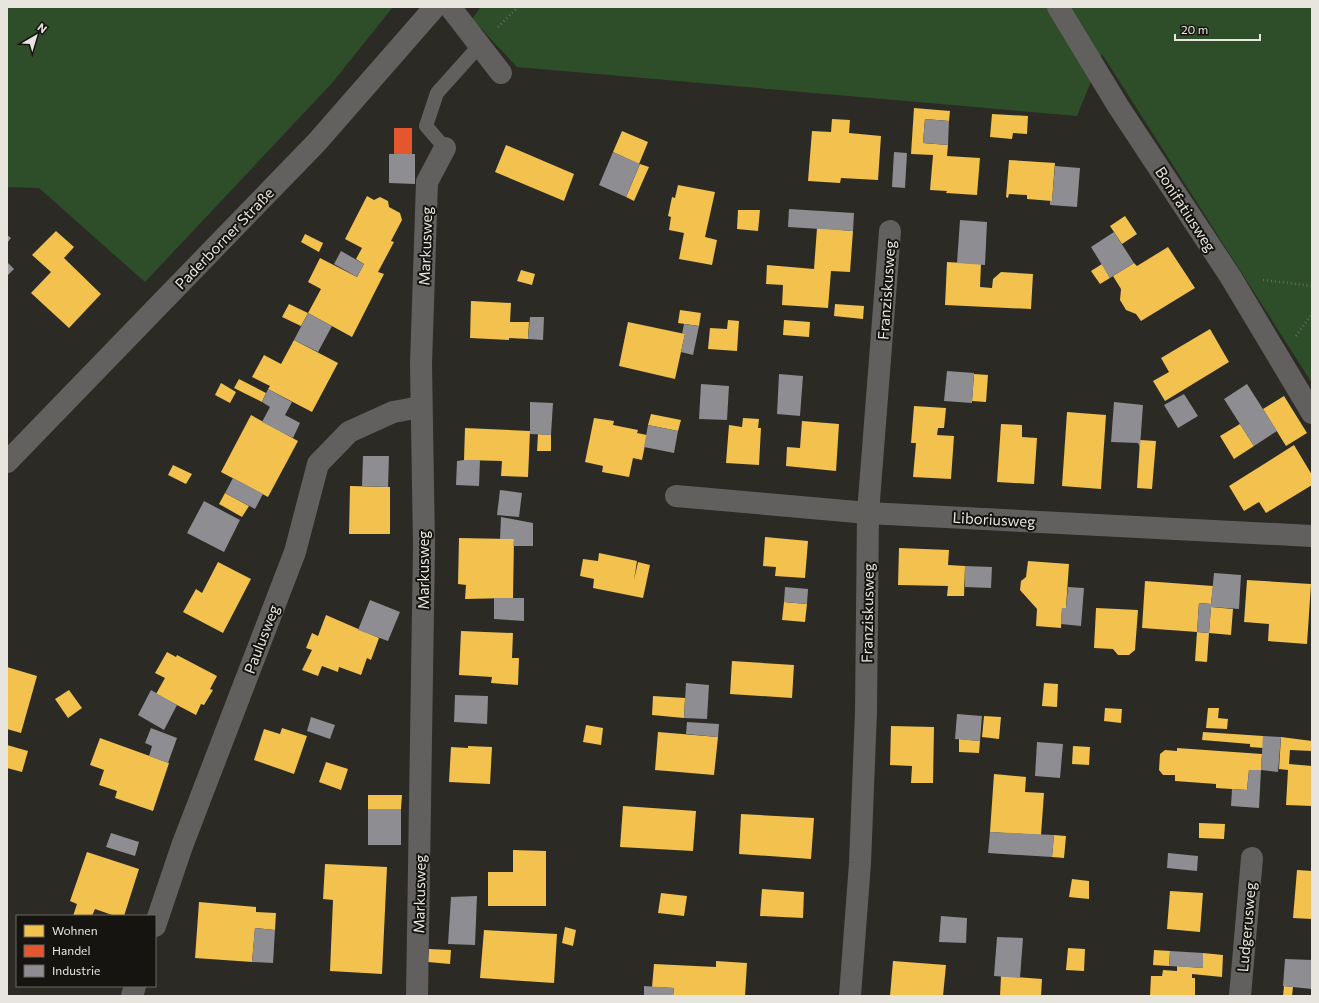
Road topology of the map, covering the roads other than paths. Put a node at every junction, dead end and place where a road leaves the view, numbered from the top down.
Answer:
1 (435, 7) edge
2 (450, 7) edge
3 (1058, 7) edge
4 (480, 45) junction
5 (501, 73) dead end
6 (445, 148) joint
7 (890, 231) dead end
8 (421, 407) junction
9 (1312, 412) edge
10 (7, 462) edge
11 (676, 496) dead end
12 (868, 512) junction
13 (1312, 536) edge
14 (1252, 858) dead end
15 (156, 923) edge
16 (418, 996) edge
17 (850, 996) edge
18 (1240, 996) edge

1 - 10 main road, Paderborner Straße
2 - 4 street
3 - 9 street, Bonifatiusweg
4 - 5 street
4 - 6 lane
6 - 8 street, Markusweg
7 - 12 street, Franziskusweg
8 - 15 street, Paulusweg
8 - 16 street, Markusweg
11 - 12 street, Liboriusweg
12 - 13 street, Liboriusweg
12 - 17 street, Franziskusweg
14 - 18 street, Ludgerusweg

